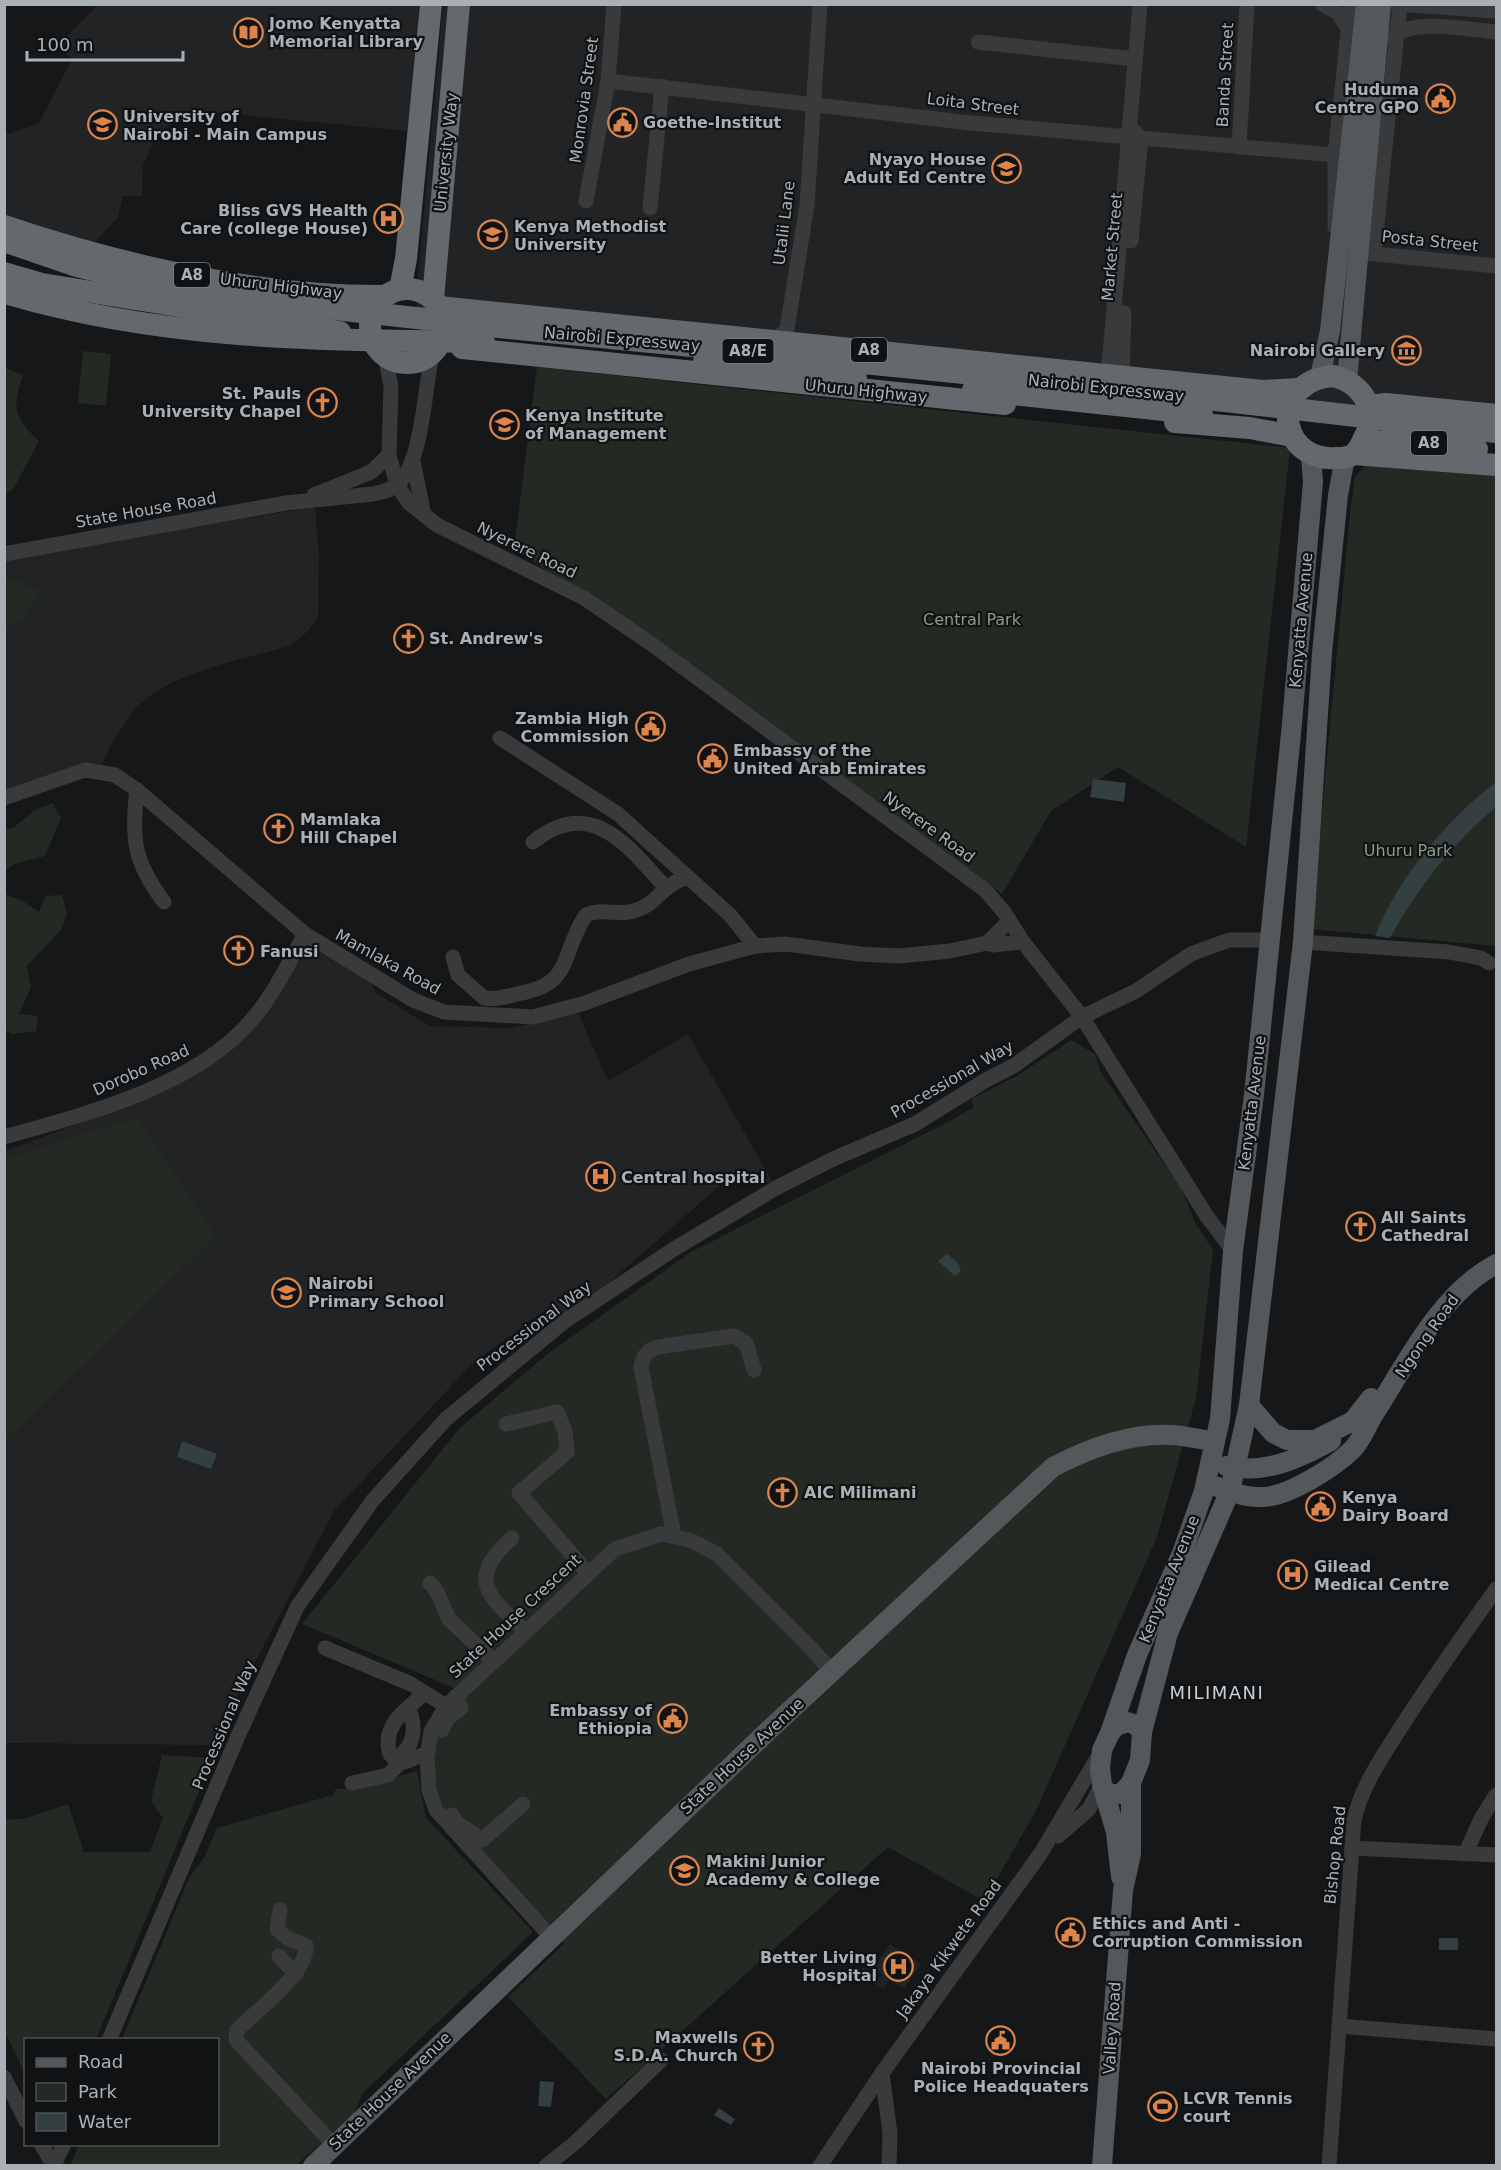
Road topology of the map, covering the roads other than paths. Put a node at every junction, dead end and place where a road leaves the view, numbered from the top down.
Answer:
1 (431, 4) edge
2 (459, 4) edge
3 (614, 4) edge
4 (820, 4) edge
5 (1140, 4) edge
6 (1246, 4) edge
7 (1322, 4) edge
8 (1351, 4) edge
9 (1366, 4) edge
10 (1381, 4) edge
11 (1399, 5) edge
12 (1471, 9) junction
13 (1497, 11) edge
14 (1348, 29) junction
15 (1468, 30) junction
16 (1397, 32) junction
17 (1497, 32) edge
18 (978, 42) dead end
19 (1378, 54) junction
20 (1134, 59) junction
21 (608, 81) junction
22 (662, 86) junction
23 (812, 103) junction
24 (1133, 134) junction
25 (1239, 147) junction
26 (1335, 155) junction
27 (586, 201) dead end
28 (650, 208) dead end
29 (4, 226) edge
30 (4, 241) edge
31 (1338, 251) junction
32 (1367, 253) junction
33 (4, 257) edge
34 (1497, 266) edge
35 (4, 273) edge
36 (5, 293) edge
37 (393, 293) junction
38 (436, 303) junction
39 (774, 341) junction
40 (484, 342) junction
41 (435, 350) junction
42 (381, 352) junction
43 (1114, 376) junction
44 (1320, 377) junction
45 (1347, 380) junction
46 (1299, 389) junction
47 (1369, 406) junction
48 (1497, 415) edge
49 (1497, 432) edge
50 (1292, 436) junction
51 (1497, 443) edge
52 (1354, 451) junction
53 (1497, 451) edge
54 (389, 455) junction
55 (1311, 455) junction
56 (413, 461) junction
57 (1497, 465) edge
58 (397, 485) junction
59 (373, 494) junction
60 (294, 502) junction
61 (409, 503) junction
62 (424, 515) junction
63 (4, 554) edge
64 (500, 738) dead end
65 (1287, 778) junction
66 (1314, 780) junction
67 (137, 790) junction
68 (4, 798) edge
69 (533, 842) dead end
70 (688, 877) junction
71 (665, 887) junction
72 (164, 902) dead end
73 (1010, 921) junction
74 (305, 934) junction
75 (1270, 940) junction
76 (1023, 942) junction
77 (1303, 942) junction
78 (987, 943) junction
79 (755, 946) junction
80 (453, 957) dead end
81 (1492, 967) edge
82 (1082, 1017) junction
83 (4, 1137) edge
84 (1233, 1251) junction
85 (1497, 1254) edge
86 (1497, 1264) edge
87 (754, 1370) dead end
88 (1249, 1405) junction
89 (1370, 1420) junction
90 (506, 1424) dead end
91 (1215, 1442) junction
92 (1210, 1462) junction
93 (1236, 1468) junction
94 (1205, 1482) junction
95 (1230, 1491) junction
96 (674, 1536) junction
97 (512, 1538) dead end
98 (587, 1572) junction
99 (430, 1583) dead end
100 (1497, 1589) edge
101 (1175, 1593) junction
102 (525, 1632) junction
103 (325, 1648) dead end
104 (493, 1661) junction
105 (832, 1672) junction
106 (424, 1694) junction
107 (451, 1701) junction
108 (409, 1709) junction
109 (1142, 1732) junction
110 (1106, 1742) junction
111 (428, 1753) junction
112 (397, 1761) junction
113 (352, 1783) dead end
114 (1131, 1783) junction
115 (1104, 1788) junction
116 (1497, 1795) edge
117 (523, 1804) dead end
118 (482, 1840) junction
119 (466, 1844) junction
120 (1352, 1848) junction
121 (1041, 1853) junction
122 (1465, 1854) junction
123 (1497, 1856) edge
124 (1123, 1890) junction
125 (280, 1910) dead end
126 (551, 1937) junction
127 (279, 1956) dead end
128 (296, 1974) junction
129 (1339, 2026) junction
130 (110, 2038) edge
131 (1497, 2039) edge
132 (661, 2060) dead end
133 (882, 2073) junction
134 (4, 2077) edge
135 (24, 2117) edge
136 (334, 2145) junction
137 (41, 2146) edge
138 (64, 2146) edge
139 (54, 2165) edge
140 (313, 2166) edge
141 (546, 2166) edge
142 (820, 2166) edge
143 (889, 2166) edge
144 (1102, 2166) edge
145 (1329, 2166) edge

1 - 37 highway, University Way
2 - 38 highway, University Way
3 - 21 street, Monrovia Street
4 - 23 street, Utalii Lane
5 - 20 street, Market Street
6 - 25 street, Banda Street
7 - 14 street
8 - 14 street
9 - 31 main road
10 - 19 main road
11 - 12 street
11 - 16 street
12 - 13 street
12 - 15 street
14 - 26 street
15 - 16 street
15 - 17 street
16 - 19 street
16 - 32 street
18 - 20 street
19 - 32 main road
20 - 24 street, Market Street
21 - 22 street, Loita Street
21 - 27 street, Monrovia Street
22 - 23 street, Loita Street
22 - 28 street
23 - 24 street, Loita Street
23 - 39 street, Utalii Lane
24 - 25 street, Loita Street
24 - 43 street, Market Street
25 - 26 street, Loita Street
26 - 31 street
29 - 37 highway, Uhuru Highway / A8
30 - 49 highway, Nairobi Expressway / A8/E, bridge
31 - 44 main road
32 - 34 street, Posta Street
32 - 45 main road
33 - 40 highway, Nairobi Expressway / A8/E, bridge
35 - 42 highway, A8
36 - 40 highway, bridge
37 - 38 highway, A8
37 - 42 highway
38 - 39 highway, A8
38 - 41 highway
39 - 43 highway, A8
40 - 51 highway, Nairobi Expressway / A8/E, bridge
41 - 42 highway, A8
41 - 50 highway, Uhuru Highway / A8
41 - 56 street
42 - 54 street
43 - 46 highway, A8
44 - 45 highway
44 - 46 highway, A8
45 - 47 highway
46 - 50 highway
47 - 48 highway, A8
47 - 52 highway
50 - 55 highway
52 - 53 highway, A8
52 - 55 highway, A8
52 - 57 highway
52 - 66 main road, Kenyatta Avenue
54 - 58 street
54 - 60 street, State House Road
55 - 65 main road, Kenyatta Avenue
56 - 58 street
56 - 62 street
58 - 59 street, State House Road
58 - 61 street, Nyerere Road
59 - 60 street, State House Road
59 - 61 street
60 - 63 street, State House Road
61 - 62 street, Nyerere Road
62 - 73 street, Nyerere Road
64 - 70 street
65 - 66 main road
65 - 75 main road, Kenyatta Avenue
66 - 77 main road, Kenyatta Avenue
67 - 68 street, Mamlaka Road
67 - 72 street
67 - 74 street, Mamlaka Road
69 - 71 street
70 - 71 street
70 - 79 street
71 - 80 street
73 - 76 street, Nyerere Road
73 - 78 street
74 - 79 street, Mamlaka Road
74 - 83 street, Dorobo Road
75 - 82 street, Processional Way
75 - 84 main road, Kenyatta Avenue
76 - 78 street, Mamlaka Road
76 - 82 street, Nyerere Road
77 - 81 street
77 - 88 main road, Kenyatta Avenue
78 - 79 street, Mamlaka Road
82 - 84 street, Nyerere Road
82 - 130 street, Processional Way
84 - 91 main road, Kenyatta Avenue
85 - 88 main road
86 - 89 main road, Ngong Road
87 - 96 street
88 - 93 main road, Kenyatta Avenue
89 - 93 main road, Ngong Road
89 - 95 main road, Ngong Road
90 - 98 street
91 - 92 main road, Kenyatta Avenue
91 - 105 main road, State House Avenue
92 - 93 main road, Ngong Road
92 - 94 main road, Kenyatta Avenue
93 - 95 main road, Kenyatta Avenue
94 - 95 main road, Ngong Road
94 - 101 main road, Kenyatta Avenue
95 - 101 main road, Kenyatta Avenue
96 - 98 street, State House Crescent
96 - 105 street, State House Crescent
97 - 102 street
98 - 102 street, State House Crescent
99 - 104 street
100 - 120 street, Bishop Road
101 - 109 main road, Kenyatta Avenue
101 - 110 main road, Kenyatta Avenue
102 - 104 street, State House Crescent
103 - 106 street
104 - 107 street, State House Crescent
105 - 126 main road, State House Avenue
106 - 107 street
106 - 108 street
107 - 111 street, State House Crescent
107 - 118 street
108 - 112 street
108 - 112 street
109 - 110 main road
109 - 114 main road, Kenyatta Avenue
110 - 115 main road, Kenyatta Avenue
110 - 121 street, Jakaya Kikwete Road
111 - 112 street
111 - 119 street, State House Crescent
112 - 113 street
114 - 115 main road
114 - 124 main road, Valley Road
115 - 121 street
115 - 124 main road, Valley Road
116 - 122 street
117 - 118 street
118 - 119 street
119 - 126 street, State House Crescent
120 - 122 street
120 - 129 street, Bishop Road
121 - 133 street, Jakaya Kikwete Road
122 - 123 street
124 - 144 main road, Valley Road
125 - 128 street
126 - 136 main road, State House Avenue
127 - 128 street
128 - 136 street
129 - 131 street
129 - 145 street, Bishop Road
132 - 141 street
133 - 142 street, Jakaya Kikwete Road
133 - 143 street
134 - 135 street
136 - 140 main road, State House Avenue
137 - 139 street
138 - 139 street

